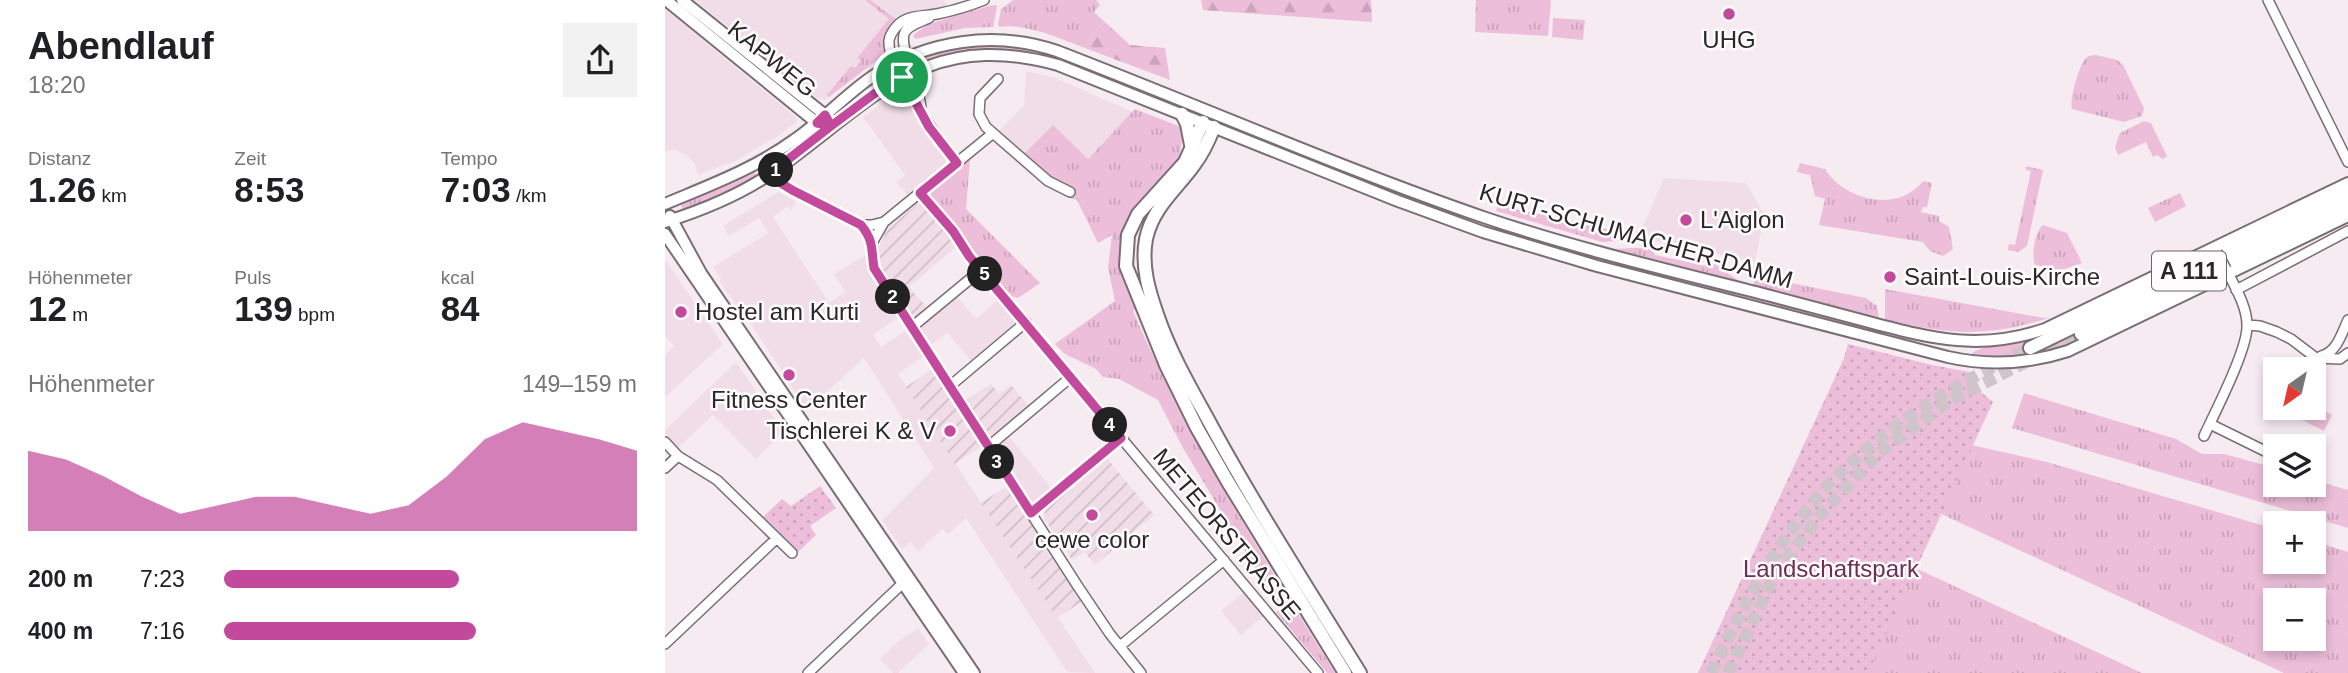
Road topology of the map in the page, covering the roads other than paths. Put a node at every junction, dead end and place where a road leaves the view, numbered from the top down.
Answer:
1 (666, 0) edge
2 (682, 0) edge
3 (983, 0) edge
4 (2268, 0) edge
5 (937, 14) junction
6 (723, 40) junction
7 (906, 57) junction
8 (895, 63) junction
9 (907, 75) junction
10 (998, 79) dead end
11 (1213, 112) junction
12 (1182, 114) junction
13 (821, 119) junction
14 (1209, 125) junction
15 (831, 126) junction
16 (992, 134) junction
17 (1192, 150) junction
18 (2348, 162) edge
19 (957, 163) junction
20 (768, 175) junction
21 (2348, 183) edge
22 (1070, 192) dead end
23 (920, 193) junction
24 (2348, 194) edge
25 (665, 204) edge
26 (2348, 206) edge
27 (2348, 216) edge
28 (1488, 219) junction
29 (668, 221) edge
30 (884, 222) junction
31 (861, 225) junction
32 (2348, 231) edge
33 (1483, 232) junction
34 (665, 234) edge
35 (872, 243) junction
36 (2216, 249) junction
37 (981, 270) junction
38 (2227, 271) junction
39 (2237, 290) junction
40 (2348, 320) edge
41 (1026, 322) junction
42 (2247, 325) junction
43 (912, 327) junction
44 (2081, 334) tunnel mouth
45 (2029, 348) tunnel mouth
46 (2348, 353) edge
47 (2315, 357) edge
48 (2319, 357) edge
49 (2326, 358) edge
50 (1071, 377) junction
51 (950, 386) junction
52 (2210, 424) junction
53 (2204, 436) dead end
54 (1121, 438) junction
55 (665, 442) edge
56 (988, 447) junction
57 (2263, 450) edge
58 (678, 456) junction
59 (665, 468) edge
60 (1031, 513) junction
61 (873, 532) junction
62 (778, 539) junction
63 (792, 553) dead end
64 (1224, 560) junction
65 (906, 581) junction
66 (665, 644) edge
67 (1120, 646) junction
68 (966, 671) edge
69 (808, 673) edge
70 (1141, 673) edge
71 (1318, 673) edge
72 (1345, 673) edge
73 (1360, 673) edge

1 - 6 main road, KAPWEG
2 - 6 main road, KAPWEG
3 - 5 street
4 - 18 street
5 - 7 street
5 - 8 street
6 - 13 main road, KAPWEG
7 - 8 main road, KURT-SCHUMACHER-DAMM
7 - 9 street
7 - 11 main road, KURT-SCHUMACHER-DAMM
8 - 9 street
8 - 13 main road, KURT-SCHUMACHER-DAMM
9 - 12 main road, KURT-SCHUMACHER-DAMM
9 - 15 main road, KURT-SCHUMACHER-DAMM
9 - 19 street
10 - 16 street
11 - 14 main road
11 - 28 main road, KURT-SCHUMACHER-DAMM
12 - 14 main road, KURT-SCHUMACHER-DAMM
12 - 17 highway
13 - 15 main road, KAPWEG
13 - 25 main road, KURT-SCHUMACHER-DAMM
14 - 17 highway
14 - 33 main road, KURT-SCHUMACHER-DAMM
14 - 73 highway
15 - 20 main road, KURT-SCHUMACHER-DAMM
16 - 19 street
16 - 22 street
17 - 72 highway
19 - 23 street
20 - 29 main road, KURT-SCHUMACHER-DAMM
20 - 31 street
21 - 36 main road, KURT-SCHUMACHER-DAMM
23 - 30 street
23 - 37 street, METEORSTRASSE
24 - 45 highway, A 111
25 - 29 main road
26 - 44 highway, A 111
27 - 38 main road, KURT-SCHUMACHER-DAMM
28 - 33 main road
28 - 36 main road, KURT-SCHUMACHER-DAMM
29 - 61 main road
30 - 31 street
30 - 35 street
31 - 35 street
32 - 39 street
33 - 38 main road, KURT-SCHUMACHER-DAMM
34 - 61 main road
35 - 43 street
36 - 38 street, bridge
37 - 41 street, METEORSTRASSE
37 - 43 street
38 - 39 street
39 - 42 street
40 - 48 street
41 - 50 street, METEORSTRASSE
41 - 51 street
42 - 47 street
42 - 52 street
43 - 51 street
46 - 49 street
50 - 54 street, METEORSTRASSE
50 - 56 street
51 - 56 street
52 - 53 street
52 - 57 street
54 - 60 street
54 - 64 street, METEORSTRASSE
55 - 58 street
56 - 60 street
58 - 59 street
58 - 62 street
60 - 67 street
61 - 65 main road
62 - 63 street
62 - 66 street
64 - 67 street
64 - 71 street, METEORSTRASSE
65 - 68 main road
65 - 69 street
67 - 70 street

